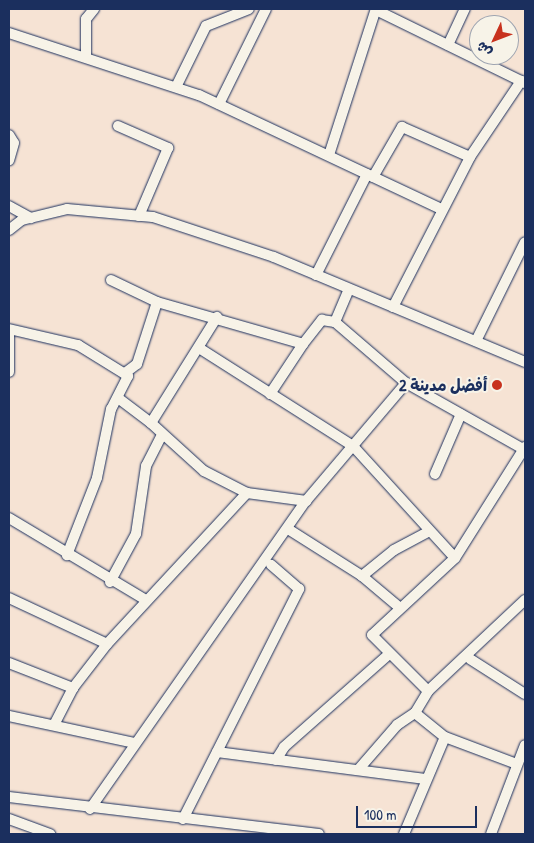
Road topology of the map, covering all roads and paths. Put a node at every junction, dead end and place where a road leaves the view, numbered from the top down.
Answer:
1 (94, 9) edge
2 (249, 9) edge
3 (376, 9) edge
4 (465, 9) edge
5 (265, 10) edge
6 (9, 33) edge
7 (448, 45) junction
8 (86, 58) junction
9 (523, 82) edge
10 (176, 86) junction
11 (219, 104) junction
12 (118, 126) dead end
13 (9, 135) edge
14 (330, 155) junction
15 (470, 157) junction
16 (9, 160) edge
17 (370, 175) junction
18 (9, 206) edge
19 (441, 209) junction
20 (139, 216) junction
21 (31, 218) junction
22 (9, 230) edge
23 (525, 242) edge
24 (316, 275) junction
25 (111, 280) dead end
26 (350, 289) junction
27 (157, 302) junction
28 (393, 307) junction
29 (217, 317) junction
30 (335, 322) junction
31 (9, 329) edge
32 (9, 333) edge
33 (476, 341) junction
34 (303, 344) junction
35 (199, 348) junction
36 (525, 362) edge
37 (9, 372) edge
38 (126, 373) junction
39 (406, 383) junction
40 (270, 394) junction
41 (118, 398) junction
42 (461, 414) junction
43 (151, 423) junction
44 (161, 436) junction
45 (353, 446) junction
46 (525, 449) edge
47 (435, 474) dead end
48 (247, 493) junction
49 (306, 502) junction
50 (9, 518) edge
51 (288, 529) junction
52 (428, 532) junction
53 (67, 555) junction
54 (455, 558) junction
55 (271, 565) dead end
56 (362, 576) junction
57 (110, 582) junction
58 (9, 598) edge
59 (146, 600) junction
60 (525, 600) edge
61 (399, 607) junction
62 (107, 644) junction
63 (389, 654) junction
64 (470, 659) dead end
65 (9, 663) edge
66 (73, 688) junction
67 (428, 691) junction
68 (525, 694) edge
69 (415, 712) junction
70 (9, 716) edge
71 (54, 725) junction
72 (445, 737) junction
73 (135, 743) junction
74 (525, 745) edge
75 (217, 752) junction
76 (276, 760) junction
77 (517, 764) junction
78 (358, 770) junction
79 (425, 779) junction
80 (9, 797) edge
81 (90, 809) junction
82 (9, 819) edge
83 (183, 819) junction
84 (50, 834) edge
85 (319, 834) edge
86 (404, 834) edge
87 (491, 834) edge

1 - 8 street
2 - 10 street
3 - 7 street
3 - 14 street
4 - 7 street
5 - 11 street
6 - 8 street
7 - 9 street
8 - 10 street
9 - 15 street
10 - 11 street
11 - 14 street
12 - 20 street
13 - 16 street
14 - 17 street
15 - 17 street
15 - 19 street
17 - 19 street
17 - 24 street
18 - 21 street
19 - 28 street
20 - 21 street
20 - 24 street
21 - 22 street
23 - 33 street
24 - 26 street
25 - 27 street
26 - 28 street
26 - 30 street
27 - 29 street
27 - 38 street
28 - 33 street
29 - 34 street
29 - 35 street
30 - 34 street
30 - 39 street
31 - 38 street
32 - 37 street
33 - 36 street
34 - 40 street
35 - 40 street
35 - 43 street
38 - 41 street
39 - 42 street
39 - 45 street
40 - 45 street
41 - 43 street
41 - 53 street
42 - 46 street
42 - 47 street
43 - 44 street
44 - 48 street
44 - 57 street
45 - 49 street
45 - 52 street
46 - 54 street
48 - 49 street
48 - 59 street
49 - 51 street
50 - 53 street
51 - 56 street
51 - 73 street
52 - 54 street
52 - 56 street
53 - 57 street
54 - 61 street
55 - 75 street
56 - 61 street
57 - 59 street
58 - 62 street
59 - 62 street
60 - 67 street
61 - 63 street
62 - 66 street
63 - 67 street
63 - 76 street
64 - 68 street
65 - 66 street
66 - 71 street
67 - 69 street
69 - 72 street
69 - 78 street
70 - 71 street
71 - 73 street
72 - 77 street
72 - 79 street
73 - 81 street
74 - 77 street
75 - 76 street
75 - 83 street
76 - 78 street
77 - 87 street
78 - 79 street
79 - 86 street
80 - 81 street
81 - 83 street
82 - 84 street
83 - 85 street

